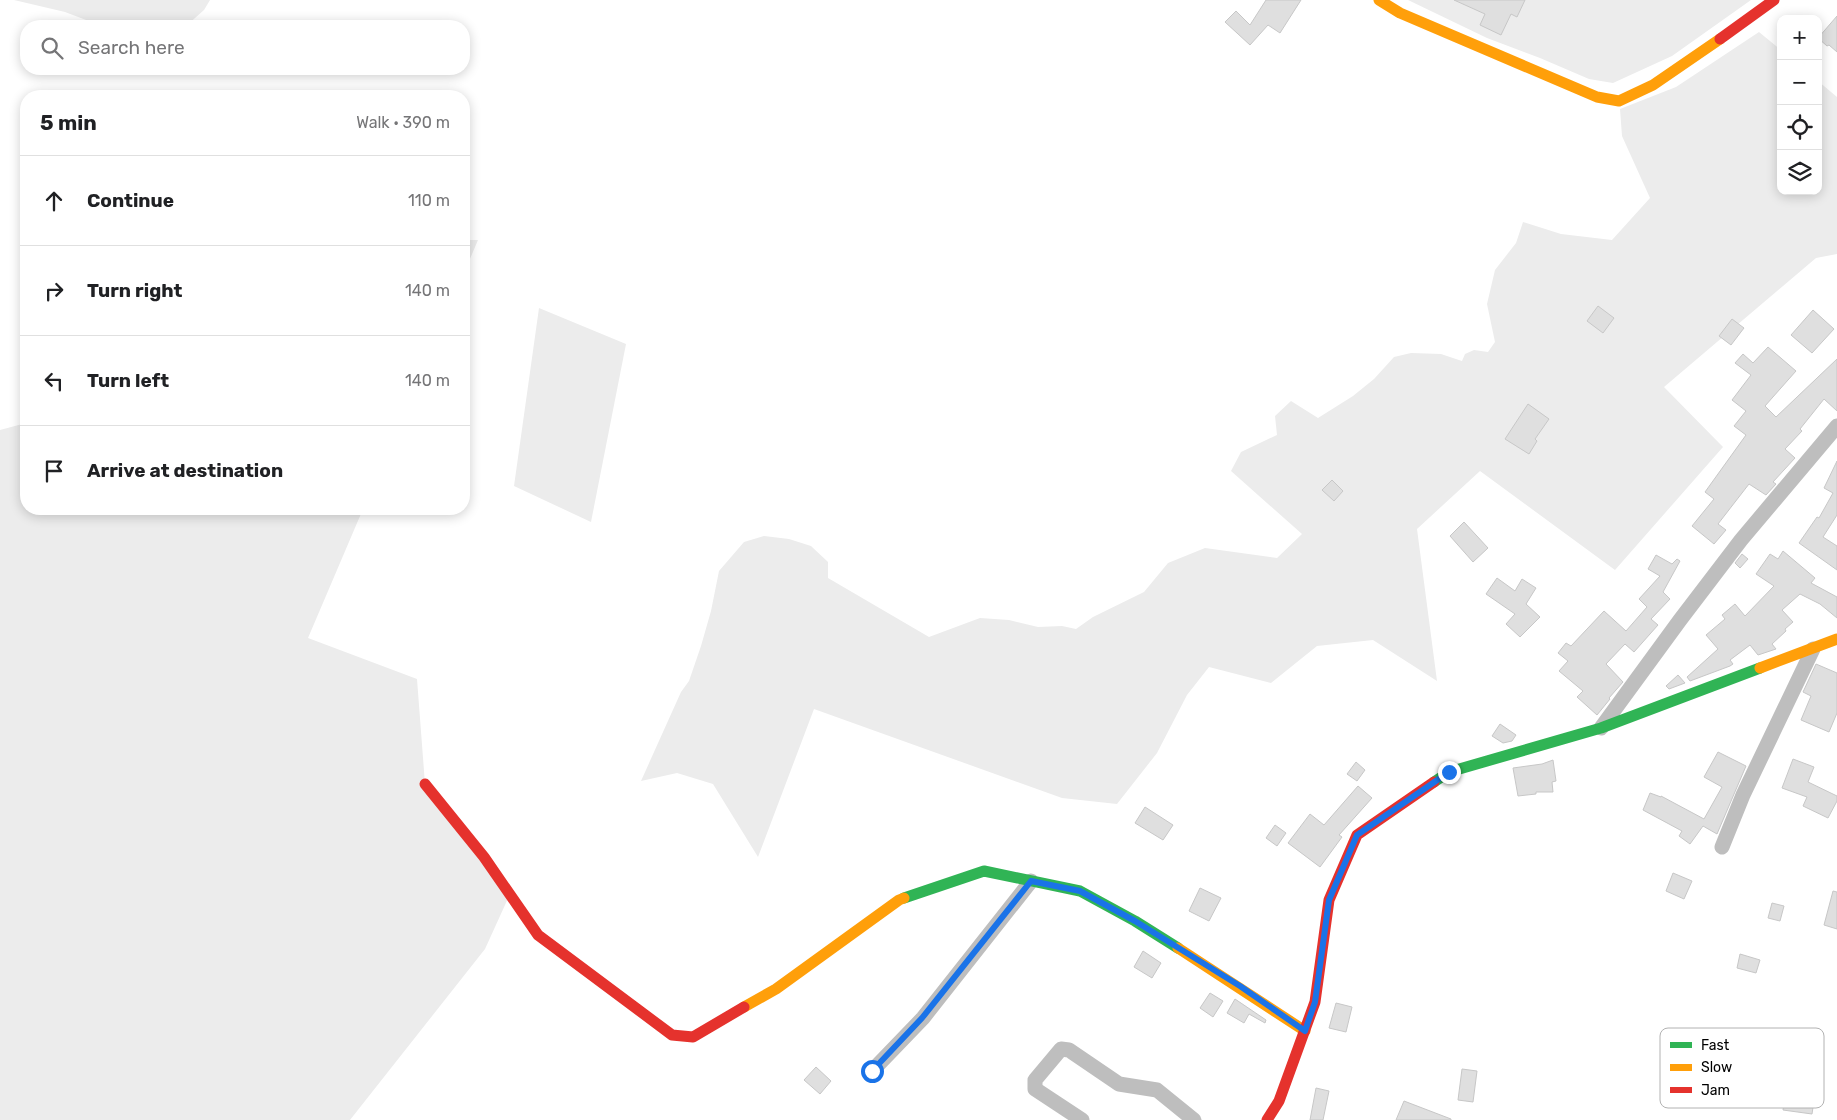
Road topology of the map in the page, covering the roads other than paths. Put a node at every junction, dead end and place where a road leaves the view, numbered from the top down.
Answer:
1 (1379, 0) edge
2 (1774, 0) edge
3 (1837, 426) edge
4 (1837, 639) edge
5 (1813, 649) junction
6 (1601, 728) junction
7 (425, 784) dead end
8 (1722, 847) dead end
9 (1031, 881) junction
10 (1305, 1031) junction
11 (872, 1071) dead end
12 (1279, 1101) junction
13 (1082, 1120) edge
14 (1194, 1120) edge
15 (1267, 1120) edge
16 (1282, 1120) edge

1 - 2 street
3 - 6 street
4 - 5 street
5 - 6 street
5 - 8 street
6 - 10 street
7 - 9 street
9 - 10 street
9 - 11 street
10 - 12 street
12 - 15 street
12 - 16 street
13 - 14 street

